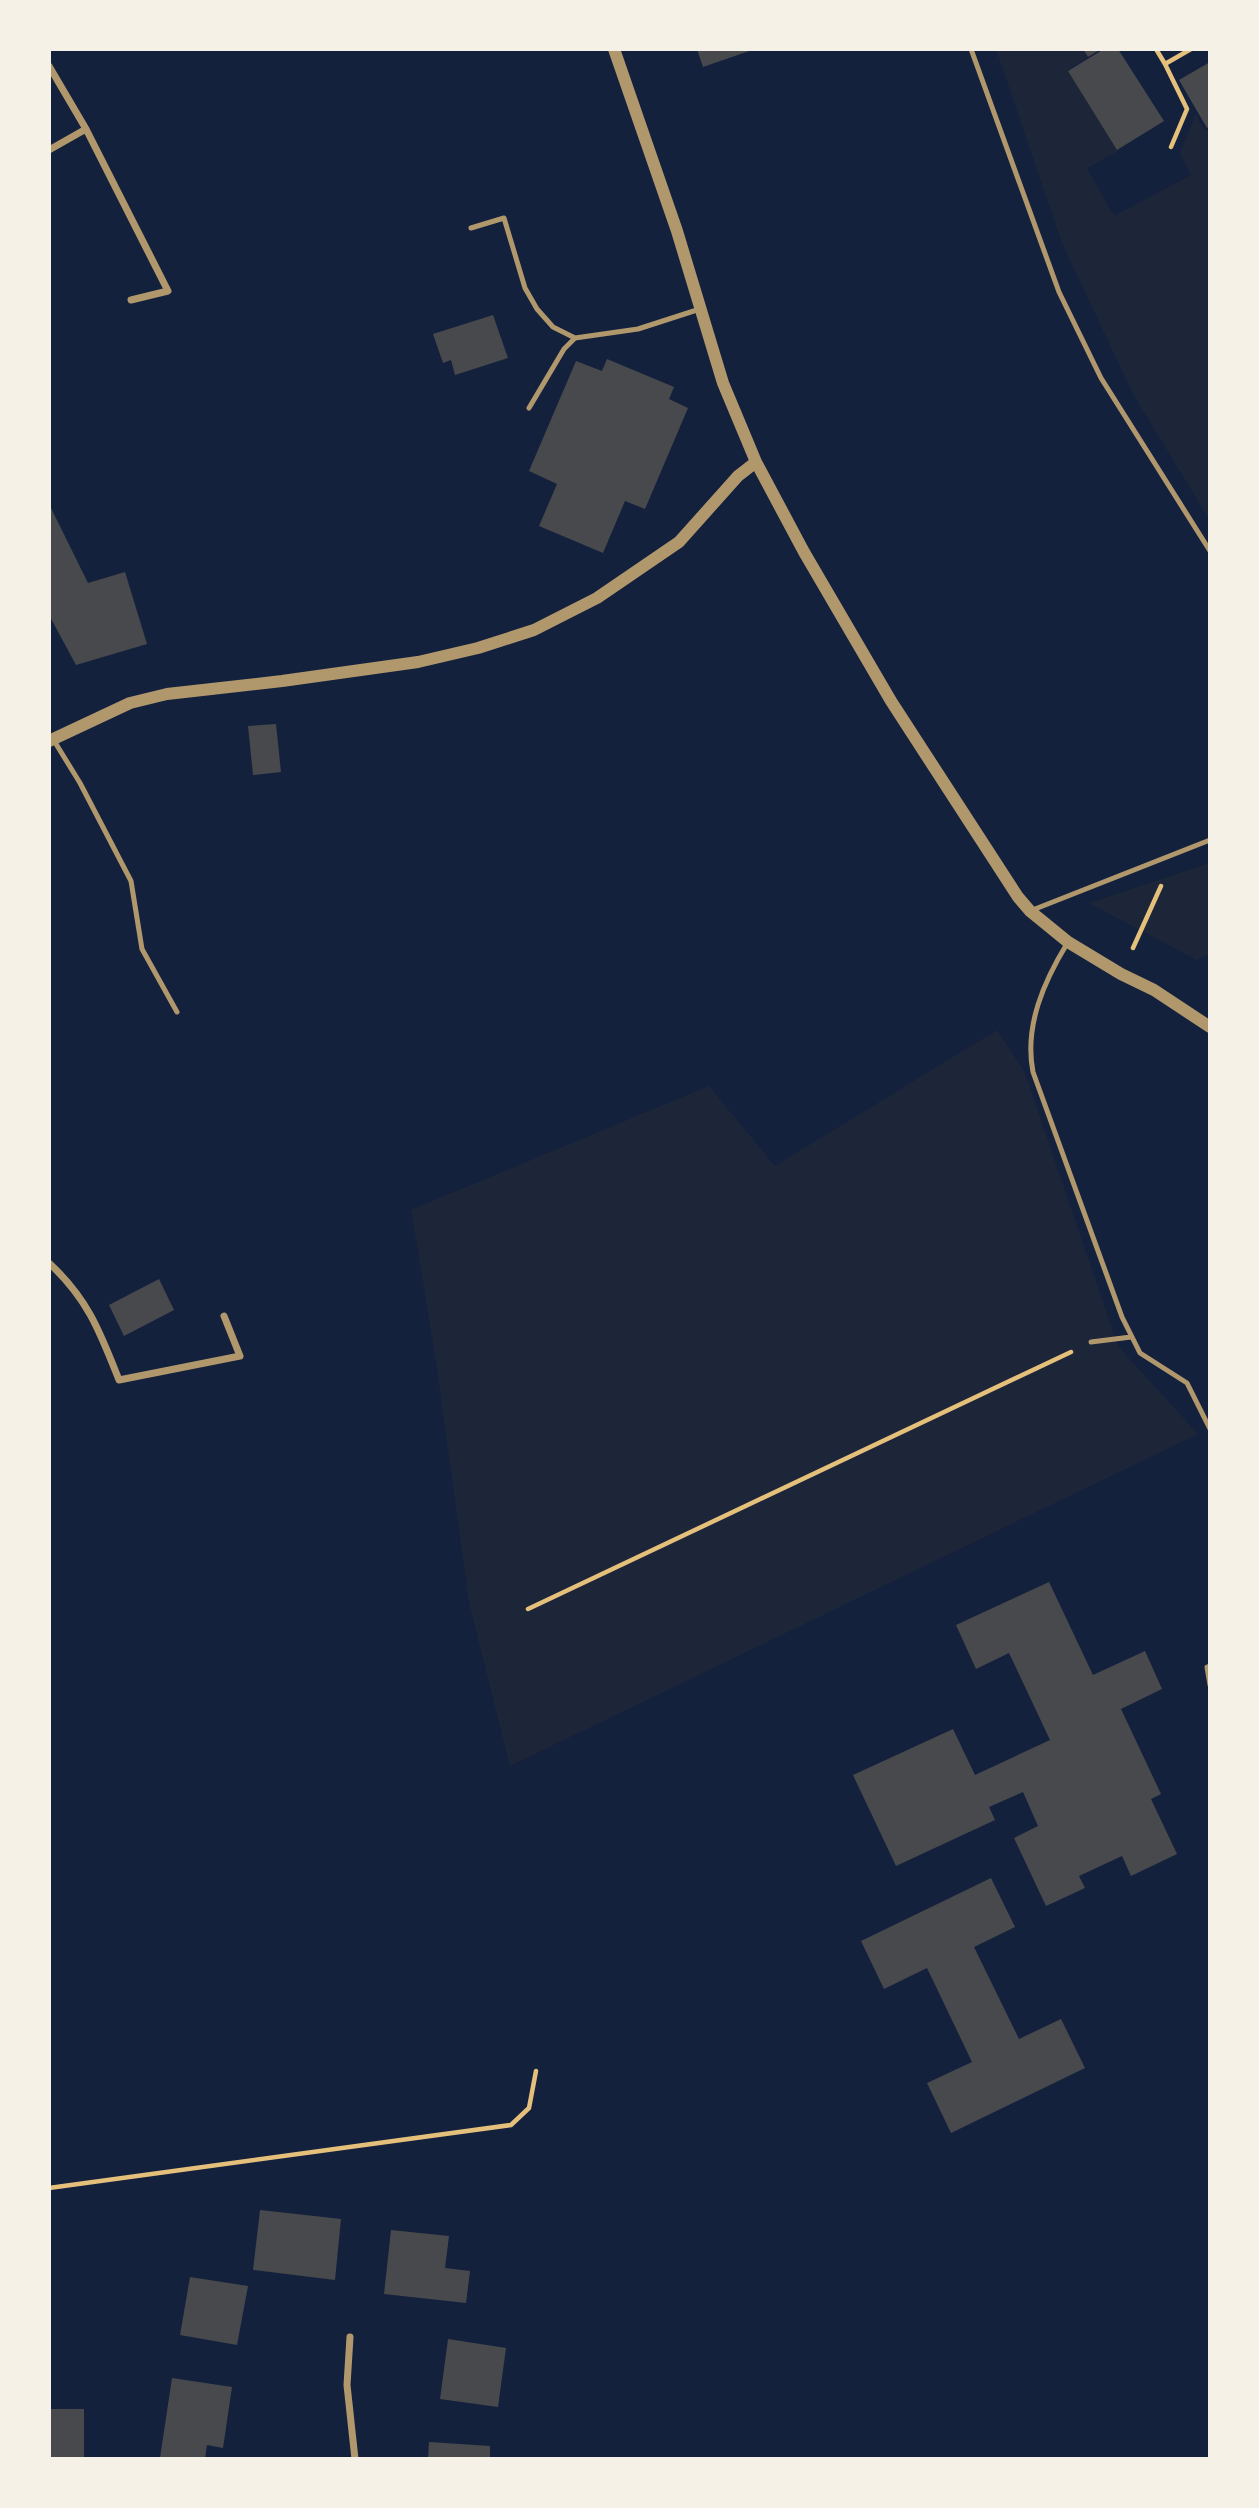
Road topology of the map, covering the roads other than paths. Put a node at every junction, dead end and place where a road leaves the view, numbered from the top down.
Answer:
1 (614, 49) edge
2 (971, 49) edge
3 (49, 66) edge
4 (86, 129) junction
5 (49, 150) edge
6 (471, 228) dead end
7 (131, 300) dead end
8 (700, 309) junction
9 (575, 338) junction
10 (529, 408) dead end
11 (756, 462) junction
12 (1210, 551) edge
13 (51, 740) edge
14 (1210, 840) edge
15 (1030, 911) junction
16 (1068, 942) junction
17 (177, 1012) dead end
18 (1210, 1027) edge
19 (49, 1263) edge
20 (224, 1316) dead end
21 (1131, 1337) junction
22 (1091, 1342) road end
23 (1210, 1429) edge
24 (1210, 1666) edge
25 (1210, 1685) edge
26 (350, 2337) dead end
27 (355, 2459) edge

1 - 8 street
2 - 12 lane
3 - 4 street
4 - 5 street
4 - 7 street
6 - 9 lane
8 - 9 lane
8 - 11 street
9 - 10 lane
11 - 13 street
11 - 15 street
13 - 17 lane
14 - 15 lane
15 - 16 street
16 - 18 street
16 - 21 lane
19 - 20 street
21 - 22 lane
21 - 23 lane
24 - 25 lane
26 - 27 street

